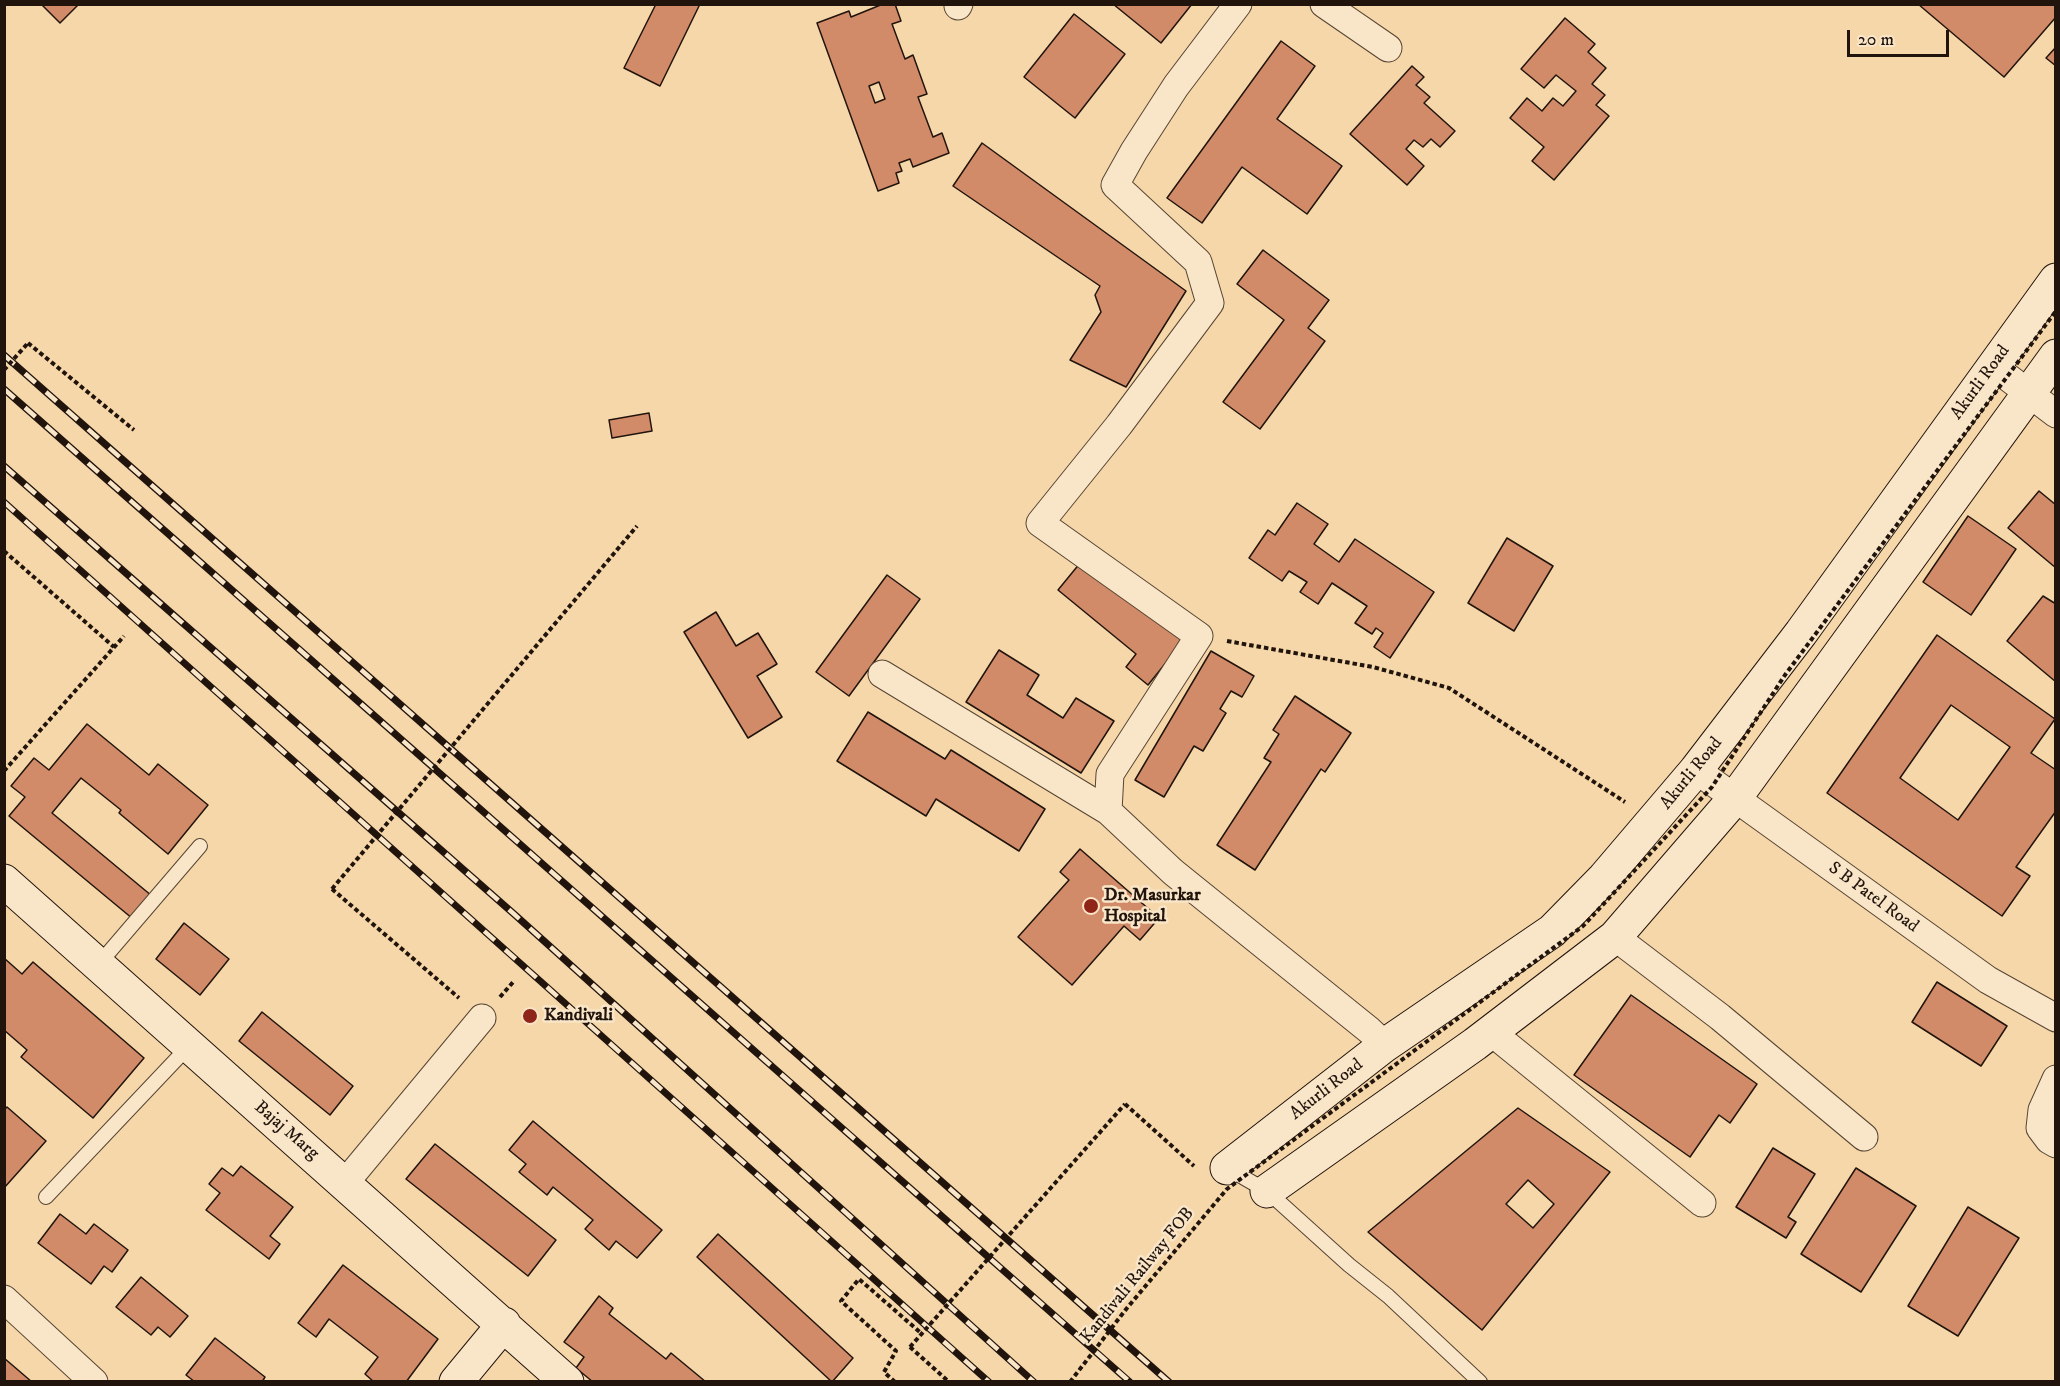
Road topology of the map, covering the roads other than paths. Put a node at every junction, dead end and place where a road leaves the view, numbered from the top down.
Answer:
1 (1238, 4) edge
2 (1324, 4) edge
3 (1388, 48) dead end
4 (2055, 280) edge
5 (2055, 356) edge
6 (1993, 366) junction
7 (2028, 393) junction
8 (2055, 414) edge
9 (882, 674) dead end
10 (1696, 770) junction
11 (1735, 798) junction
12 (1108, 811) junction
13 (200, 846) dead end
14 (4, 881) edge
15 (1615, 937) junction
16 (98, 965) junction
17 (482, 1018) dead end
18 (2055, 1018) edge
19 (1491, 1032) junction
20 (1385, 1045) junction
21 (189, 1046) junction
22 (2055, 1079) edge
23 (1864, 1137) dead end
24 (2055, 1144) edge
25 (1219, 1177) joint
26 (345, 1183) junction
27 (1267, 1191) junction
28 (46, 1197) dead end
29 (1702, 1203) dead end
30 (4, 1299) edge
31 (504, 1324) junction
32 (93, 1382) edge
33 (456, 1382) edge
34 (567, 1382) edge
35 (1480, 1382) edge

1 - 12 street
2 - 3 street
4 - 6 street, Akurli Road
5 - 7 street
6 - 7 street
6 - 10 street, Akurli Road
7 - 8 street
7 - 11 street
9 - 12 street
10 - 11 street, S B Patel Road
10 - 20 street, Akurli Road
11 - 15 street
11 - 18 street, S B Patel Road
12 - 20 street
13 - 16 lane
14 - 16 street, Bajaj Marg
15 - 19 street
15 - 23 street
16 - 21 street, Bajaj Marg
17 - 26 street
19 - 27 street
19 - 29 street
20 - 25 street, Akurli Road
21 - 26 street, Bajaj Marg
21 - 28 lane
22 - 24 street
25 - 27 lane
26 - 31 street, Bajaj Marg
27 - 35 lane
30 - 32 street
31 - 33 street
31 - 34 street, Bajaj Marg

